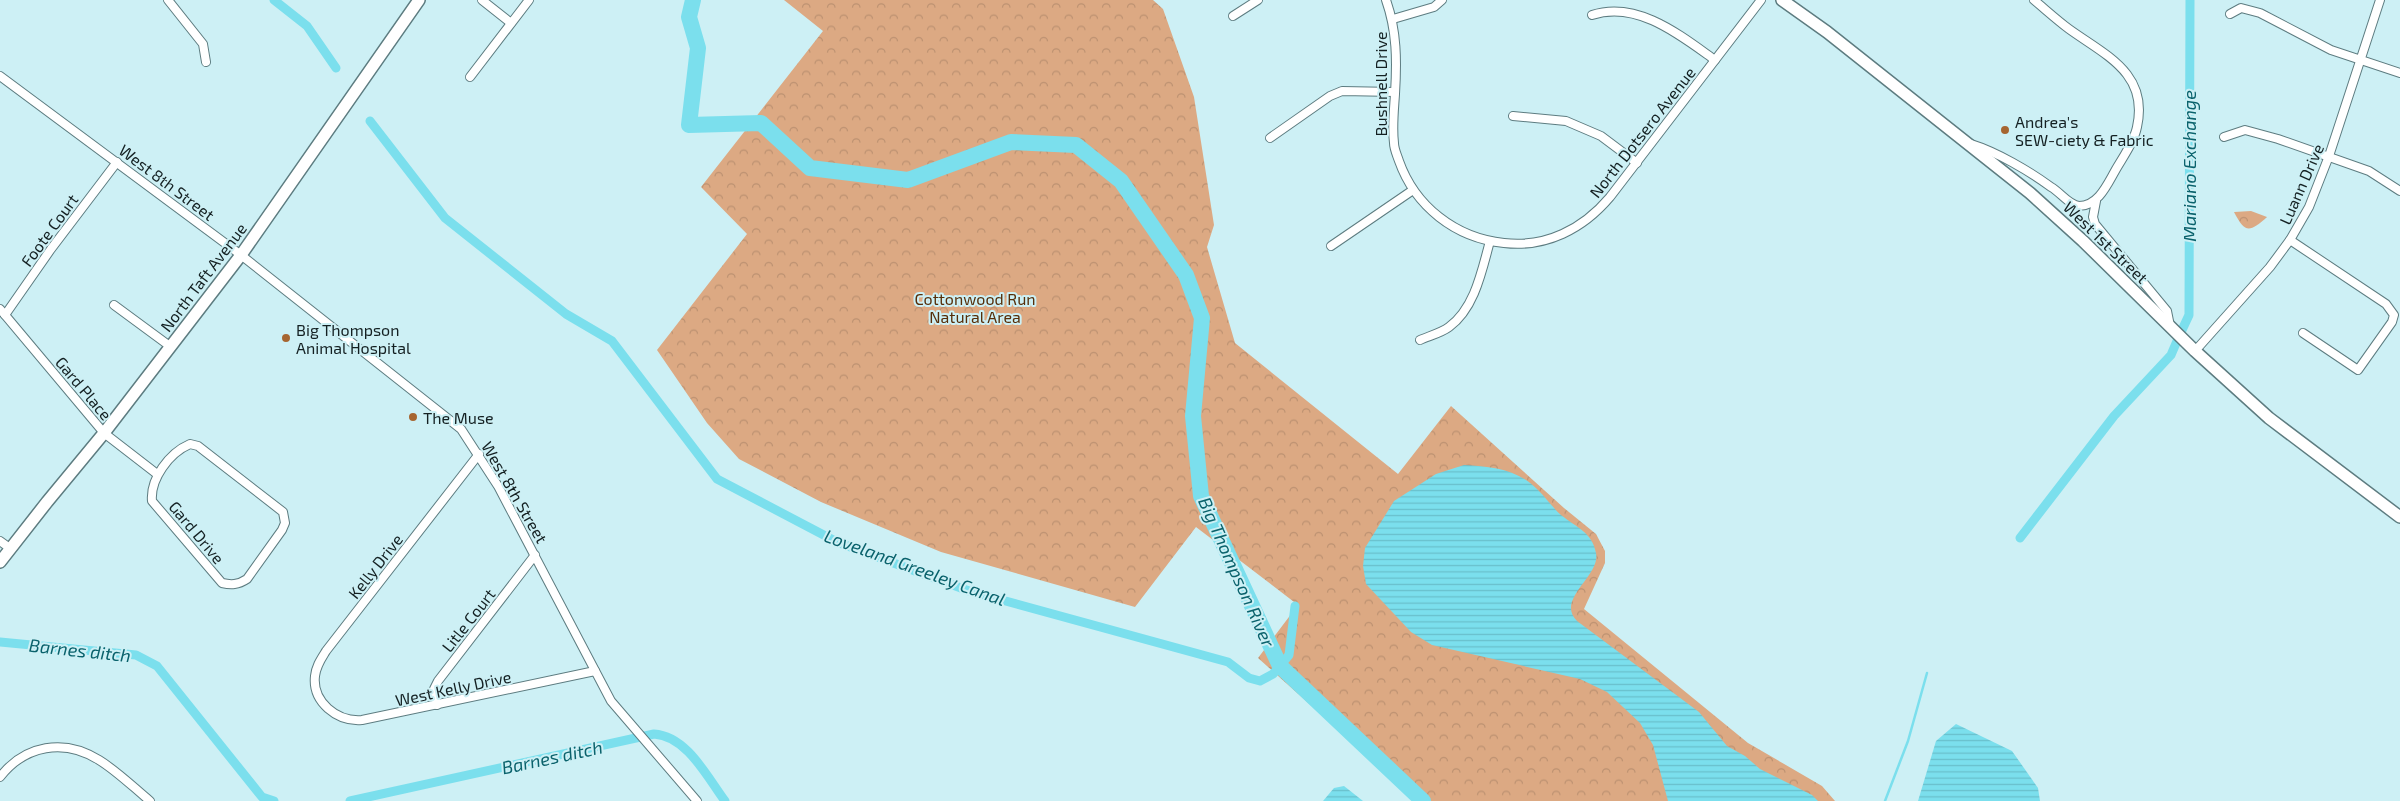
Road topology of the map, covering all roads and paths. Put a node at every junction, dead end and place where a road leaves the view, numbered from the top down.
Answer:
1 (168, 0) edge
2 (419, 0) edge
3 (482, 0) edge
4 (529, 0) edge
5 (1258, 0) edge
6 (1386, 0) edge
7 (1442, 0) edge
8 (1761, 0) edge
9 (1782, 0) edge
10 (2034, 0) edge
11 (2380, 0) edge
12 (2230, 14) dead end
13 (1592, 15) dead end
14 (1233, 16) dead end
15 (1393, 19) junction
16 (511, 23) junction
17 (1715, 60) junction
18 (2360, 60) junction
19 (206, 62) dead end
20 (2400, 73) edge
21 (0, 76) edge
22 (470, 77) dead end
23 (1395, 92) junction
24 (1513, 116) dead end
25 (2224, 137) dead end
26 (1270, 138) dead end
27 (1961, 140) junction
28 (2330, 156) junction
29 (117, 162) junction
30 (1637, 163) junction
31 (1413, 190) junction
32 (2400, 190) edge
33 (2096, 201) junction
34 (2290, 240) junction
35 (1490, 241) junction
36 (1331, 246) dead end
37 (241, 255) junction
38 (114, 305) dead end
39 (3, 312) edge
40 (2170, 326) junction
41 (2303, 333) dead end
42 (1420, 340) dead end
43 (171, 347) junction
44 (2195, 351) junction
45 (104, 433) junction
46 (479, 454) junction
47 (157, 474) junction
48 (2400, 517) edge
49 (0, 541) edge
50 (11, 549) junction
51 (535, 555) junction
52 (0, 562) edge
53 (595, 671) junction
54 (322, 702) joint
55 (437, 705) junction
56 (0, 777) edge
57 (150, 801) edge
58 (697, 801) edge

1 - 19 street
2 - 37 main road, North Taft Avenue
3 - 16 street
4 - 16 street
5 - 14 street
6 - 15 street, Bushnell Drive
7 - 15 street
8 - 17 street, North Dotsero Avenue
9 - 27 main road, West 1st Street
10 - 33 street
11 - 18 street, Luann Drive
12 - 18 street
13 - 17 street
15 - 23 street, Bushnell Drive
16 - 22 street
17 - 30 street, North Dotsero Avenue
18 - 20 street
18 - 28 street, Luann Drive
21 - 29 street, West 8th Street
23 - 26 street
23 - 31 street, Bushnell Drive
24 - 30 street
25 - 28 street
27 - 33 street
27 - 40 main road, West 1st Street
28 - 32 street
28 - 34 street, Luann Drive
29 - 37 street, West 8th Street
29 - 39 street, Foote Court
30 - 35 street, North Dotsero Avenue
31 - 35 street, Bushnell Drive
31 - 36 street
33 - 40 street
34 - 41 street
34 - 44 street, Luann Drive
35 - 42 street
37 - 43 main road, North Taft Avenue
37 - 46 street, West 8th Street
38 - 43 street
39 - 45 street, Gard Place
40 - 44 main road, West 1st Street
43 - 45 main road, North Taft Avenue
44 - 48 main road, West 1st Street
45 - 47 street, Gard Place
45 - 50 main road, North Taft Avenue
46 - 51 street, West 8th Street
46 - 54 street, Kelly Drive
47 - 47 street, Gard Drive
49 - 50 street
50 - 52 main road, North Taft Avenue
51 - 53 street, West 8th Street
51 - 55 street, Litle Court
53 - 55 street, West Kelly Drive
53 - 58 street, West 8th Street
54 - 55 street, West Kelly Drive
56 - 57 street

